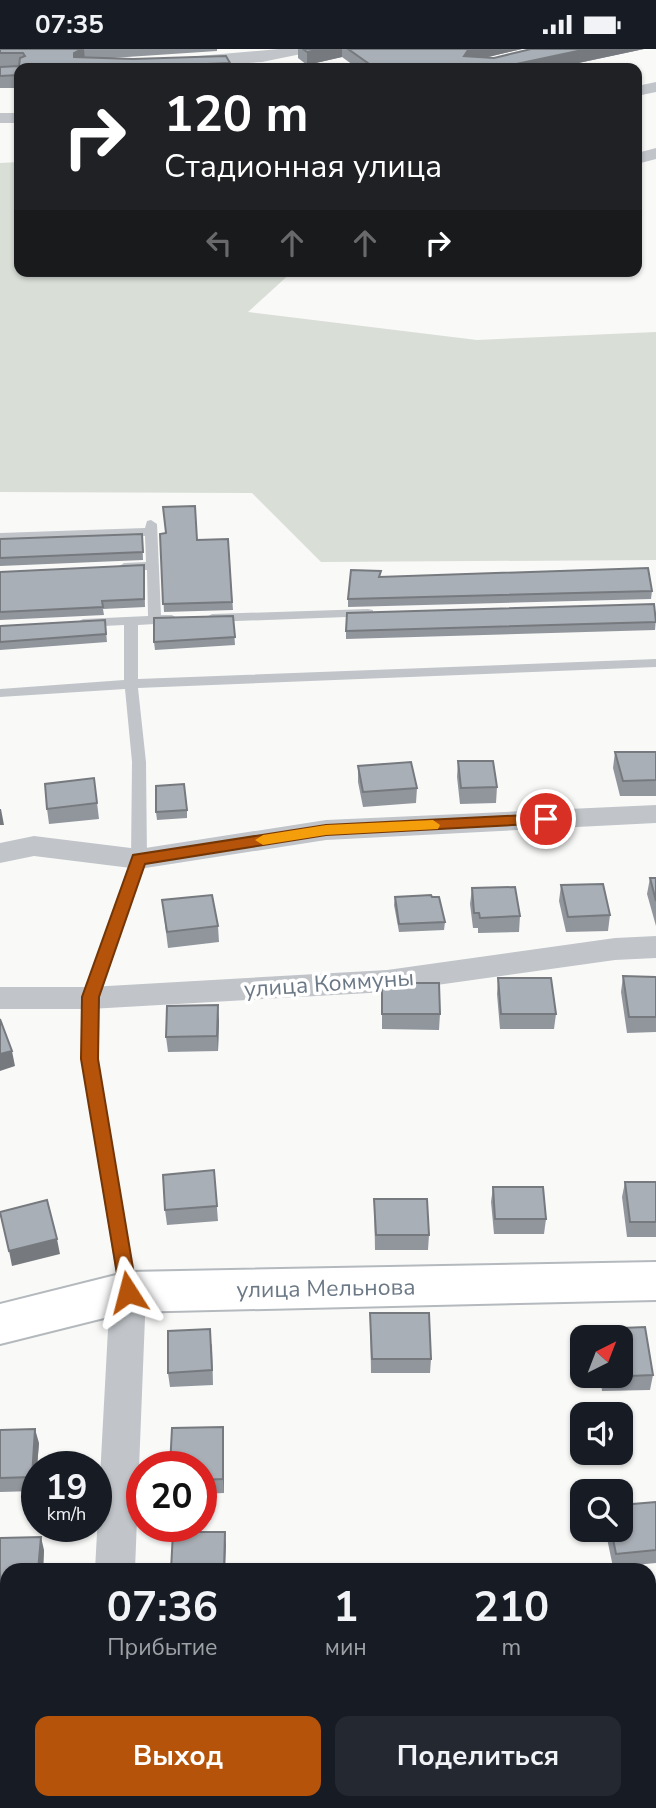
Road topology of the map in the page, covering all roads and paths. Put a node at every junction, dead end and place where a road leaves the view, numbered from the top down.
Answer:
1 (305, 49) edge
2 (179, 63) edge
3 (0, 537) edge
4 (153, 566) junction
5 (111, 568) edge
6 (378, 613) edge
7 (155, 619) junction
8 (131, 620) junction
9 (66, 624) edge
10 (656, 663) edge
11 (131, 684) junction
12 (0, 693) edge
13 (656, 814) edge
14 (0, 853) edge
15 (139, 859) junction
16 (656, 947) edge
17 (90, 997) junction
18 (0, 998) edge
19 (656, 1281) edge
20 (128, 1292) junction
21 (0, 1324) edge
22 (115, 1563) edge

1 - 2 street
3 - 4 lane
4 - 5 lane
4 - 7 lane
6 - 7 lane
7 - 8 lane
8 - 9 lane
8 - 11 lane
10 - 11 lane
11 - 12 lane
11 - 15 lane
13 - 15 street
14 - 15 street
15 - 17 lane
16 - 17 street, улица Коммуны
17 - 18 street, улица Коммуны
17 - 20 lane
19 - 20 main road, улица Мельнова
20 - 21 main road, улица Мельнова
20 - 22 street

